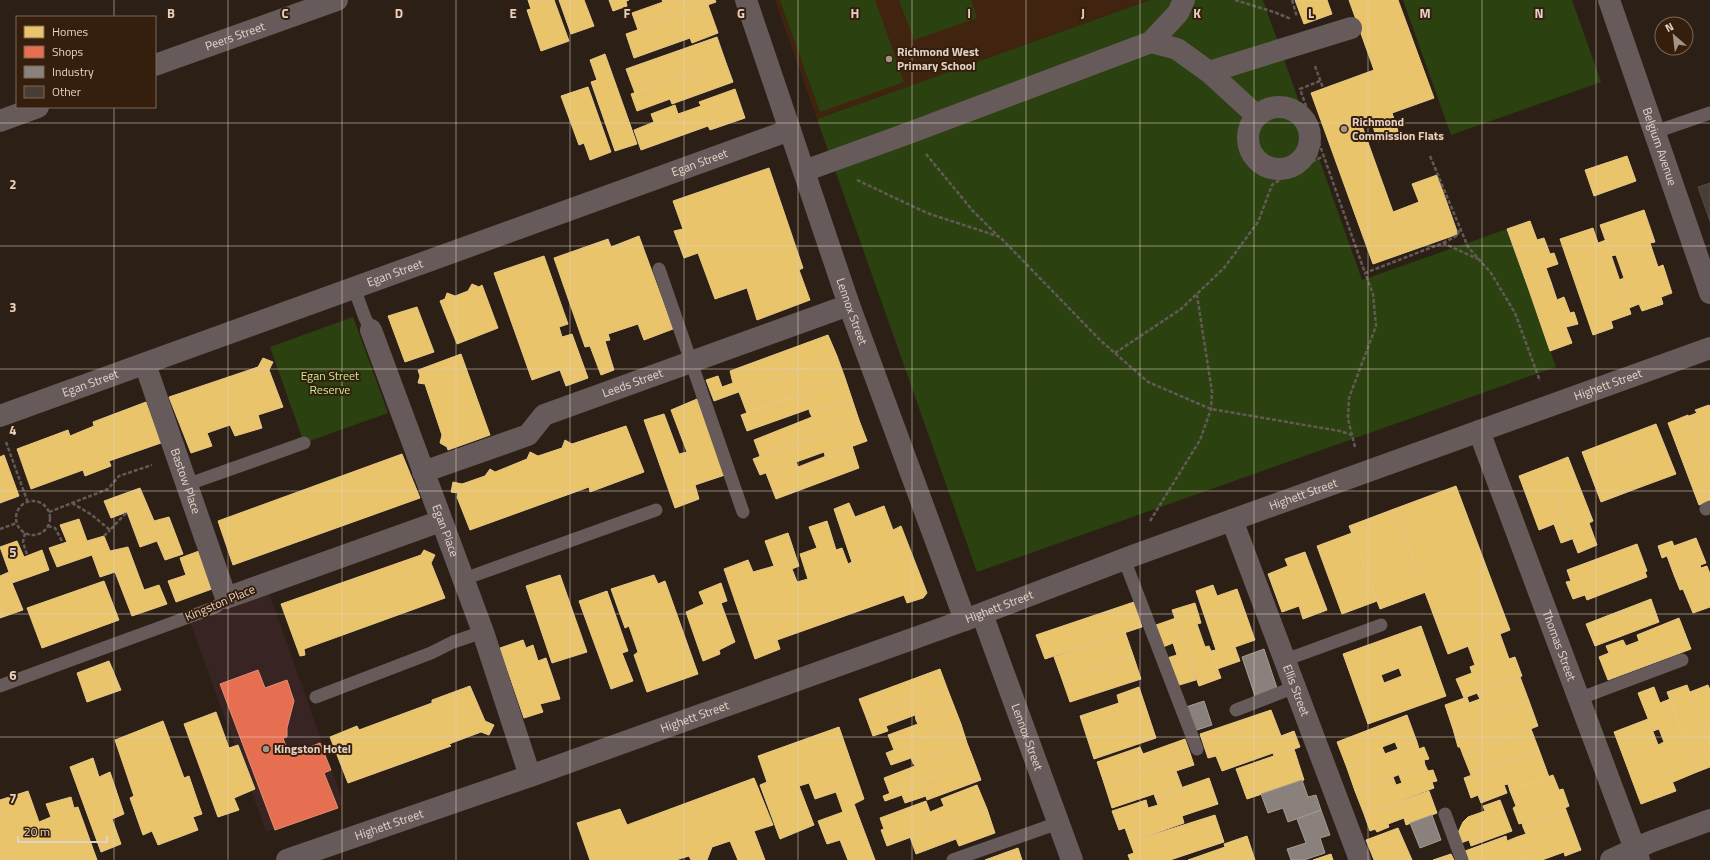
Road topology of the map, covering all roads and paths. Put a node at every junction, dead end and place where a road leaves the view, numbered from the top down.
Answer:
1 (338, 0) edge
2 (746, 0) edge
3 (1184, 0) edge
4 (1235, 0) edge
5 (1292, 0) edge
6 (1609, 0) edge
7 (1351, 28) dead end
8 (1303, 32) junction
9 (1151, 42) junction
10 (156, 65) edge
11 (1209, 72) junction
12 (1320, 81) dead end
13 (35, 108) edge
14 (1710, 112) edge
15 (1257, 116) dead end
16 (0, 121) edge
17 (790, 130) junction
18 (1656, 132) junction
19 (924, 152) dead end
20 (1324, 156) junction
21 (1430, 156) dead end
22 (804, 170) junction
23 (850, 177) dead end
24 (1459, 227) junction
25 (1000, 237) junction
26 (1443, 243) junction
27 (1478, 259) junction
28 (659, 269) dead end
29 (1365, 273) junction
30 (354, 288) junction
31 (1710, 293) edge
32 (1197, 294) junction
33 (849, 304) junction
34 (371, 330) joint
35 (1710, 348) edge
36 (1115, 353) junction
37 (691, 362) junction
38 (145, 364) junction
39 (1540, 381) dead end
40 (1211, 408) junction
41 (0, 416) edge
42 (1479, 431) junction
43 (1352, 435) junction
44 (4, 438) dead end
45 (304, 444) dead end
46 (1356, 447) dead end
47 (176, 456) junction
48 (423, 472) junction
49 (186, 485) junction
50 (28, 503) junction
51 (72, 503) junction
52 (656, 510) dead end
53 (48, 512) junction
54 (127, 512) dead end
55 (743, 512) dead end
56 (1232, 520) junction
57 (1150, 521) dead end
58 (441, 522) junction
59 (17, 523) junction
60 (48, 526) junction
61 (0, 529) edge
62 (110, 530) junction
63 (25, 533) junction
64 (104, 536) dead end
65 (63, 543) dead end
66 (27, 556) dead end
67 (1124, 559) junction
68 (464, 579) junction
69 (226, 598) junction
70 (973, 617) junction
71 (1381, 625) dead end
72 (483, 632) junction
73 (1285, 660) junction
74 (1682, 660) dead end
75 (0, 686) edge
76 (1295, 687) junction
77 (316, 697) dead end
78 (1578, 699) junction
79 (1236, 710) dead end
80 (1197, 749) dead end
81 (530, 776) junction
82 (1445, 814) dead end
83 (1710, 820) edge
84 (1058, 824) junction
85 (1637, 855) edge
86 (287, 860) edge
87 (953, 860) edge
88 (1072, 860) edge
89 (1360, 860) edge
90 (1462, 860) edge
91 (1611, 860) edge

1 - 10 street, Peers Street
2 - 17 street, Lennox Street
3 - 9 street
4 - 8 path
5 - 8 path
6 - 18 street, Belgium Avenue
7 - 8 street
8 - 11 street
9 - 11 street
9 - 22 street
11 - 15 street
12 - 20 path
13 - 16 street
14 - 18 lane
17 - 22 street, Lennox Street
17 - 30 street, Egan Street
18 - 31 street, Belgium Avenue
19 - 25 path
20 - 29 path
20 - 32 path
21 - 24 path
22 - 33 street, Lennox Street
23 - 25 path
24 - 26 path
24 - 27 path
25 - 36 path
26 - 27 path
26 - 29 path
27 - 39 path
28 - 37 lane
29 - 43 path
30 - 34 lane, Egan Place
30 - 38 street, Egan Street
32 - 36 path
32 - 40 path
33 - 37 street, Leeds Street
33 - 70 street, Lennox Street
34 - 48 street, Egan Place
35 - 42 street, Highett Street
36 - 40 path
37 - 48 street, Leeds Street
37 - 55 lane
38 - 41 street, Egan Street
38 - 47 street, Bastow Place
40 - 43 path
40 - 57 path
42 - 56 street, Highett Street
42 - 78 street, Thomas Street
43 - 46 path
44 - 50 path
45 - 49 lane
47 - 49 street, Bastow Place
47 - 51 path
48 - 58 street, Egan Place
49 - 69 street, Bastow Place
50 - 53 path
50 - 59 path
51 - 53 path
51 - 62 path
52 - 68 lane
53 - 60 path
54 - 62 path
56 - 67 street, Highett Street
56 - 73 street, Ellis Street
58 - 68 street, Egan Place
58 - 69 street, Kingston Place
59 - 61 path
59 - 63 path
60 - 63 path
60 - 65 path
62 - 64 path
63 - 66 path
67 - 70 street, Highett Street
67 - 80 lane
68 - 72 street, Egan Place
69 - 75 lane, Kingston Place
70 - 81 street, Highett Street
70 - 84 street, Lennox Street
71 - 73 lane
72 - 77 lane
72 - 81 street, Egan Place
73 - 76 street, Ellis Street
74 - 78 lane
76 - 79 lane
76 - 89 street, Ellis Street
78 - 85 street, Thomas Street
81 - 86 street, Highett Street
82 - 90 lane
83 - 85 street
84 - 87 lane
84 - 88 street, Lennox Street
85 - 91 street

